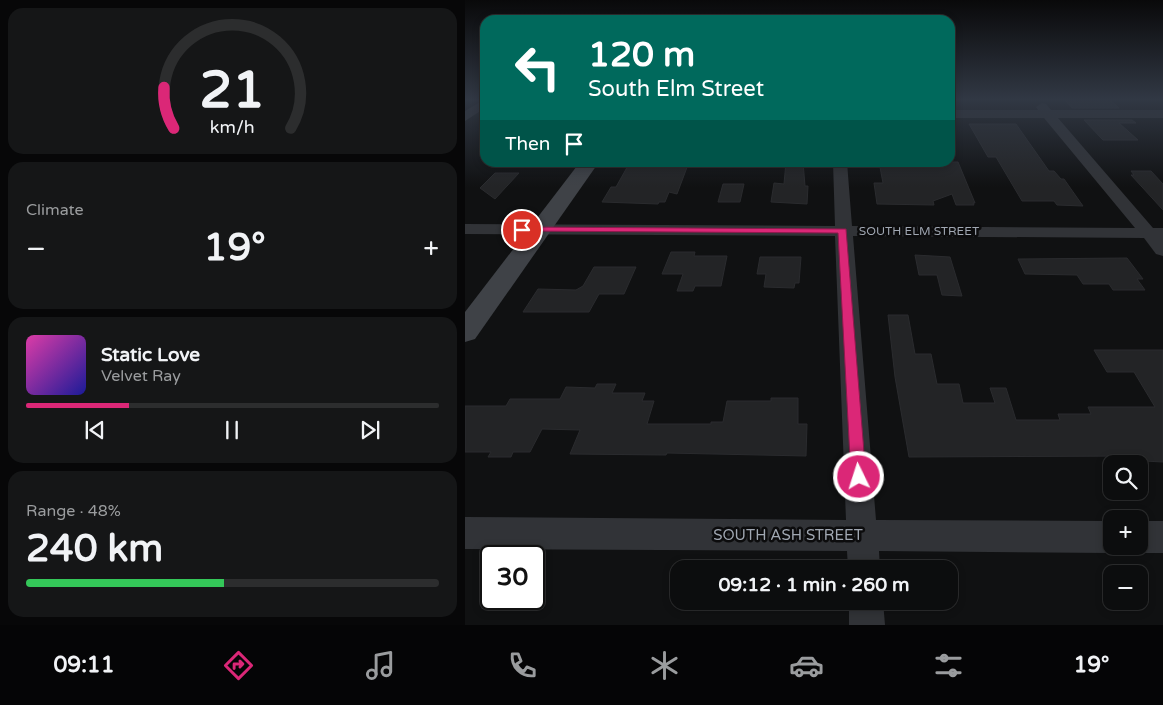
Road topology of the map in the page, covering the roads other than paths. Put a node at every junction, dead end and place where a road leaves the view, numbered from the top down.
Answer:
1 (1061, 128) edge
2 (586, 167) edge
3 (840, 167) edge
4 (465, 229) edge
5 (541, 230) junction
6 (843, 231) junction
7 (1156, 233) edge
8 (1163, 250) edge
9 (465, 332) edge
10 (465, 533) edge
11 (862, 536) junction
12 (1103, 536) edge
13 (1148, 537) edge
14 (1163, 537) edge
15 (863, 560) edge
16 (866, 610) edge
17 (867, 625) edge

1 - 7 street
2 - 5 main road
3 - 6 street
4 - 5 street, SOUTH ELM STREET
5 - 6 street, SOUTH ELM STREET
5 - 9 main road
6 - 7 street, SOUTH ELM STREET
6 - 11 street
7 - 8 street
10 - 11 street, SOUTH ASH STREET
11 - 12 street, SOUTH ASH STREET
11 - 15 street
13 - 14 street
16 - 17 street

